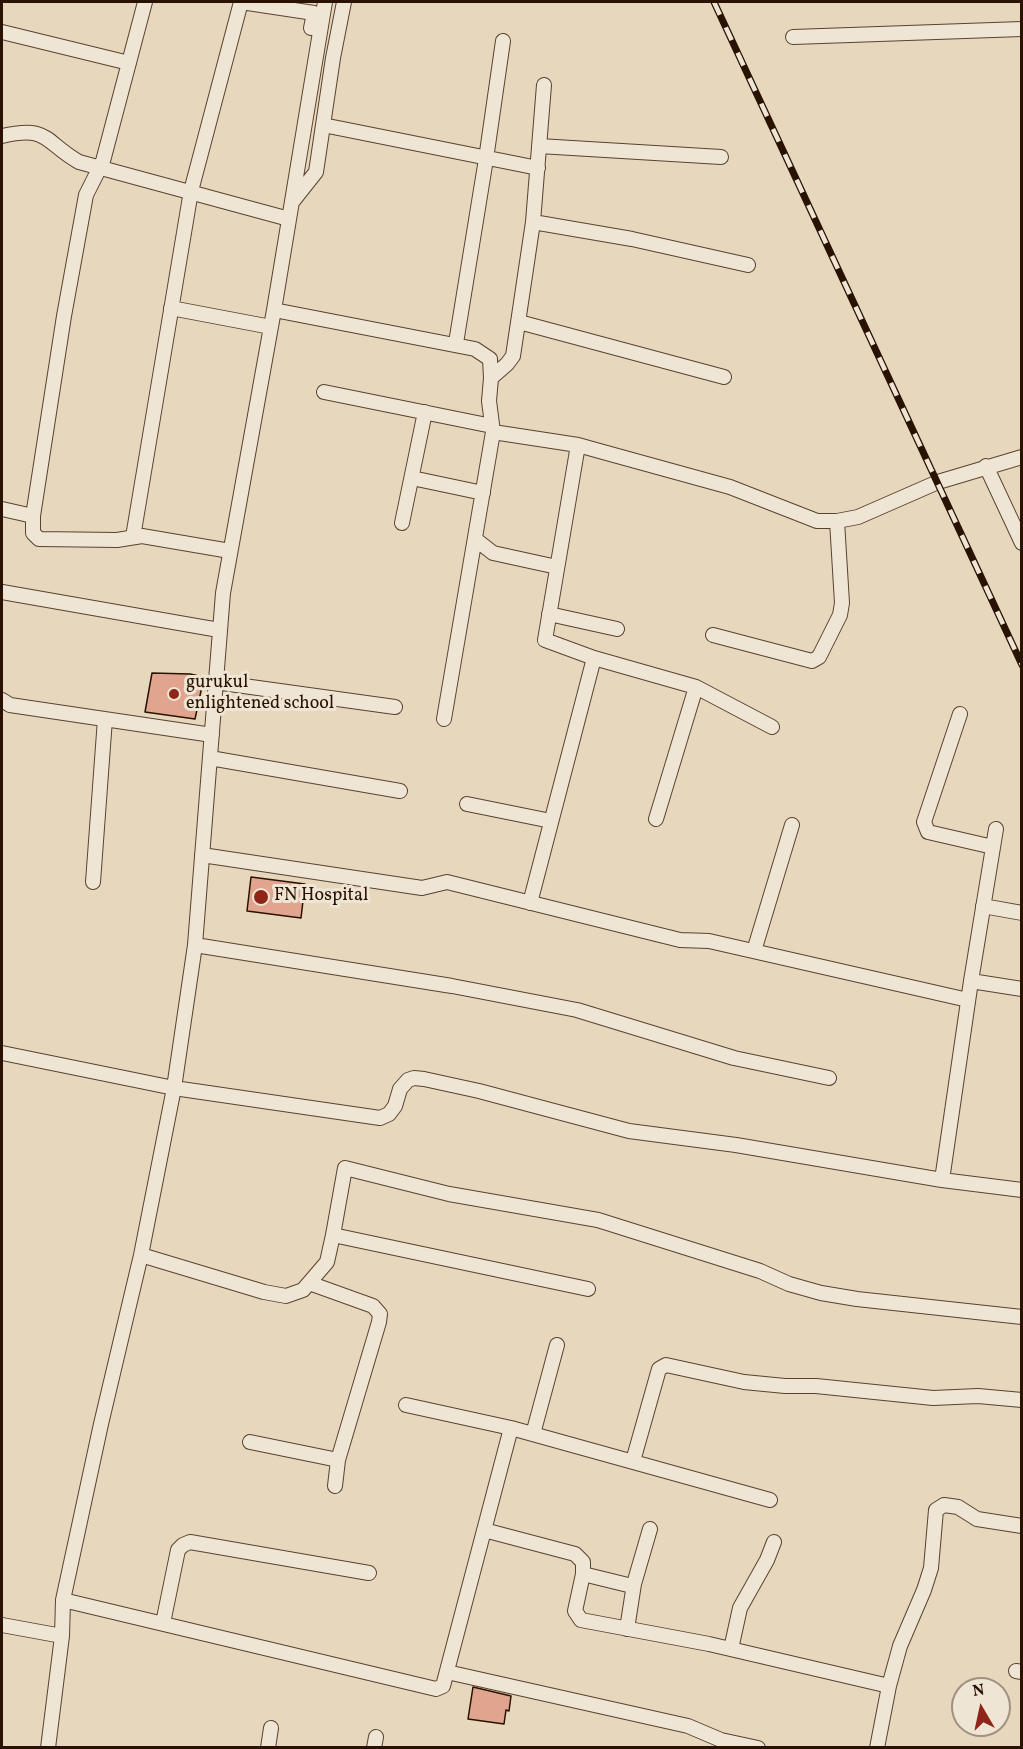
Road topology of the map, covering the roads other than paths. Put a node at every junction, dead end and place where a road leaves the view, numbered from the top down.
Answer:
1 (145, 2) edge
2 (325, 2) edge
3 (344, 2) edge
4 (315, 7) edge
5 (1022, 29) edge
6 (2, 32) edge
7 (793, 37) dead end
8 (503, 40) dead end
9 (129, 63) junction
10 (544, 85) dead end
11 (323, 125) junction
12 (2, 136) edge
13 (539, 146) junction
14 (721, 157) dead end
15 (486, 159) junction
16 (100, 168) junction
17 (538, 168) junction
18 (191, 191) junction
19 (293, 201) junction
20 (289, 219) junction
21 (533, 222) junction
22 (748, 265) dead end
23 (171, 308) junction
24 (274, 310) junction
25 (519, 322) junction
26 (271, 327) junction
27 (456, 344) junction
28 (724, 377) dead end
29 (491, 378) junction
30 (324, 392) dead end
31 (425, 412) junction
32 (493, 429) junction
33 (578, 445) junction
34 (603, 452) junction
35 (1022, 457) edge
36 (575, 464) junction
37 (986, 466) junction
38 (412, 478) junction
39 (483, 493) junction
40 (2, 509) edge
41 (33, 516) junction
42 (837, 521) junction
43 (402, 523) dead end
44 (133, 537) junction
45 (475, 539) junction
46 (1022, 543) edge
47 (230, 551) junction
48 (557, 567) junction
49 (2, 592) edge
50 (549, 614) junction
51 (617, 629) dead end
52 (219, 630) junction
53 (713, 635) dead end
54 (594, 658) junction
55 (215, 682) junction
56 (696, 687) junction
57 (2, 700) edge
58 (395, 707) dead end
59 (960, 714) dead end
60 (105, 719) junction
61 (444, 719) dead end
62 (772, 726) dead end
63 (212, 735) junction
64 (210, 758) junction
65 (400, 791) dead end
66 (467, 804) dead end
67 (656, 819) dead end
68 (551, 821) junction
69 (792, 825) dead end
70 (996, 829) dead end
71 (993, 847) junction
72 (202, 855) junction
73 (93, 882) dead end
74 (530, 903) junction
75 (983, 906) junction
76 (1022, 913) edge
77 (195, 945) junction
78 (754, 951) junction
79 (971, 981) junction
80 (1022, 989) edge
81 (968, 1000) junction
82 (2, 1053) edge
83 (829, 1078) dead end
84 (174, 1088) junction
85 (942, 1180) junction
86 (1022, 1190) edge
87 (333, 1235) junction
88 (141, 1256) junction
89 (309, 1282) junction
90 (588, 1289) dead end
91 (1022, 1317) edge
92 (557, 1345) dead end
93 (1022, 1400) edge
94 (406, 1405) dead end
95 (511, 1428) junction
96 (533, 1434) junction
97 (250, 1442) dead end
98 (338, 1460) junction
99 (633, 1461) junction
100 (335, 1486) dead end
101 (770, 1500) dead end
102 (1022, 1526) edge
103 (484, 1530) junction
104 (650, 1530) dead end
105 (774, 1542) dead end
106 (369, 1573) dead end
107 (583, 1574) junction
108 (634, 1584) junction
109 (63, 1600) junction
110 (163, 1623) junction
111 (2, 1626) edge
112 (627, 1629) junction
113 (62, 1636) junction
114 (731, 1649) junction
115 (447, 1672) junction
116 (889, 1686) junction
117 (271, 1728) dead end
118 (48, 1748) edge
119 (268, 1748) edge
120 (758, 1748) edge
121 (877, 1748) edge

1 - 9 street
2 - 19 street
3 - 11 street
4 - 18 street
4 - 19 street
5 - 7 street
6 - 9 street
8 - 15 street
9 - 16 street
10 - 13 street
11 - 15 street
11 - 19 street
12 - 16 street
13 - 14 street
13 - 17 street
15 - 17 street
15 - 27 street
16 - 18 street
16 - 41 street
17 - 21 street
18 - 20 street
18 - 23 street
19 - 20 street
20 - 24 street
21 - 22 street
21 - 25 street
23 - 26 street
23 - 44 street
24 - 26 street
24 - 27 street
25 - 28 street
25 - 29 street
26 - 47 street
27 - 29 street
29 - 32 street
30 - 31 street
31 - 32 street
31 - 38 street
32 - 33 street
32 - 39 street
33 - 34 street
33 - 36 street
34 - 36 street
34 - 42 street
35 - 37 street
36 - 48 street
37 - 42 street
37 - 46 street
38 - 39 street
38 - 43 street
39 - 45 street
40 - 41 street
41 - 44 street
42 - 53 street
44 - 47 street
45 - 48 street
45 - 61 street
47 - 52 street
48 - 50 street
49 - 52 street
50 - 51 street
50 - 54 street
52 - 55 street
54 - 56 street
54 - 68 street
55 - 58 street
55 - 63 street
56 - 62 street
56 - 67 street
57 - 60 street
59 - 71 street
60 - 63 street
60 - 73 street
63 - 64 street
64 - 65 street
64 - 72 street
66 - 68 street
68 - 74 street
69 - 78 street
70 - 71 street
71 - 75 street
72 - 74 street
72 - 77 street
74 - 78 street
75 - 76 street
75 - 79 street
77 - 83 street
77 - 84 street
78 - 81 street
79 - 80 street
79 - 81 street
81 - 85 street
82 - 84 street
84 - 85 street
84 - 88 street
85 - 86 street
87 - 89 street
87 - 90 street
87 - 91 street
88 - 89 street
88 - 109 street
89 - 98 street
92 - 96 street
93 - 99 street
94 - 95 street
95 - 96 street
95 - 103 street
96 - 99 street
97 - 98 street
98 - 100 street
99 - 101 street
102 - 116 street
103 - 107 street
103 - 115 street
104 - 108 street
105 - 114 street
106 - 110 street
107 - 108 street
107 - 112 street
108 - 112 street
109 - 110 street
109 - 113 street
110 - 115 street
111 - 113 street
112 - 114 street
113 - 118 street
114 - 116 street
115 - 120 street
116 - 121 street
117 - 119 street

